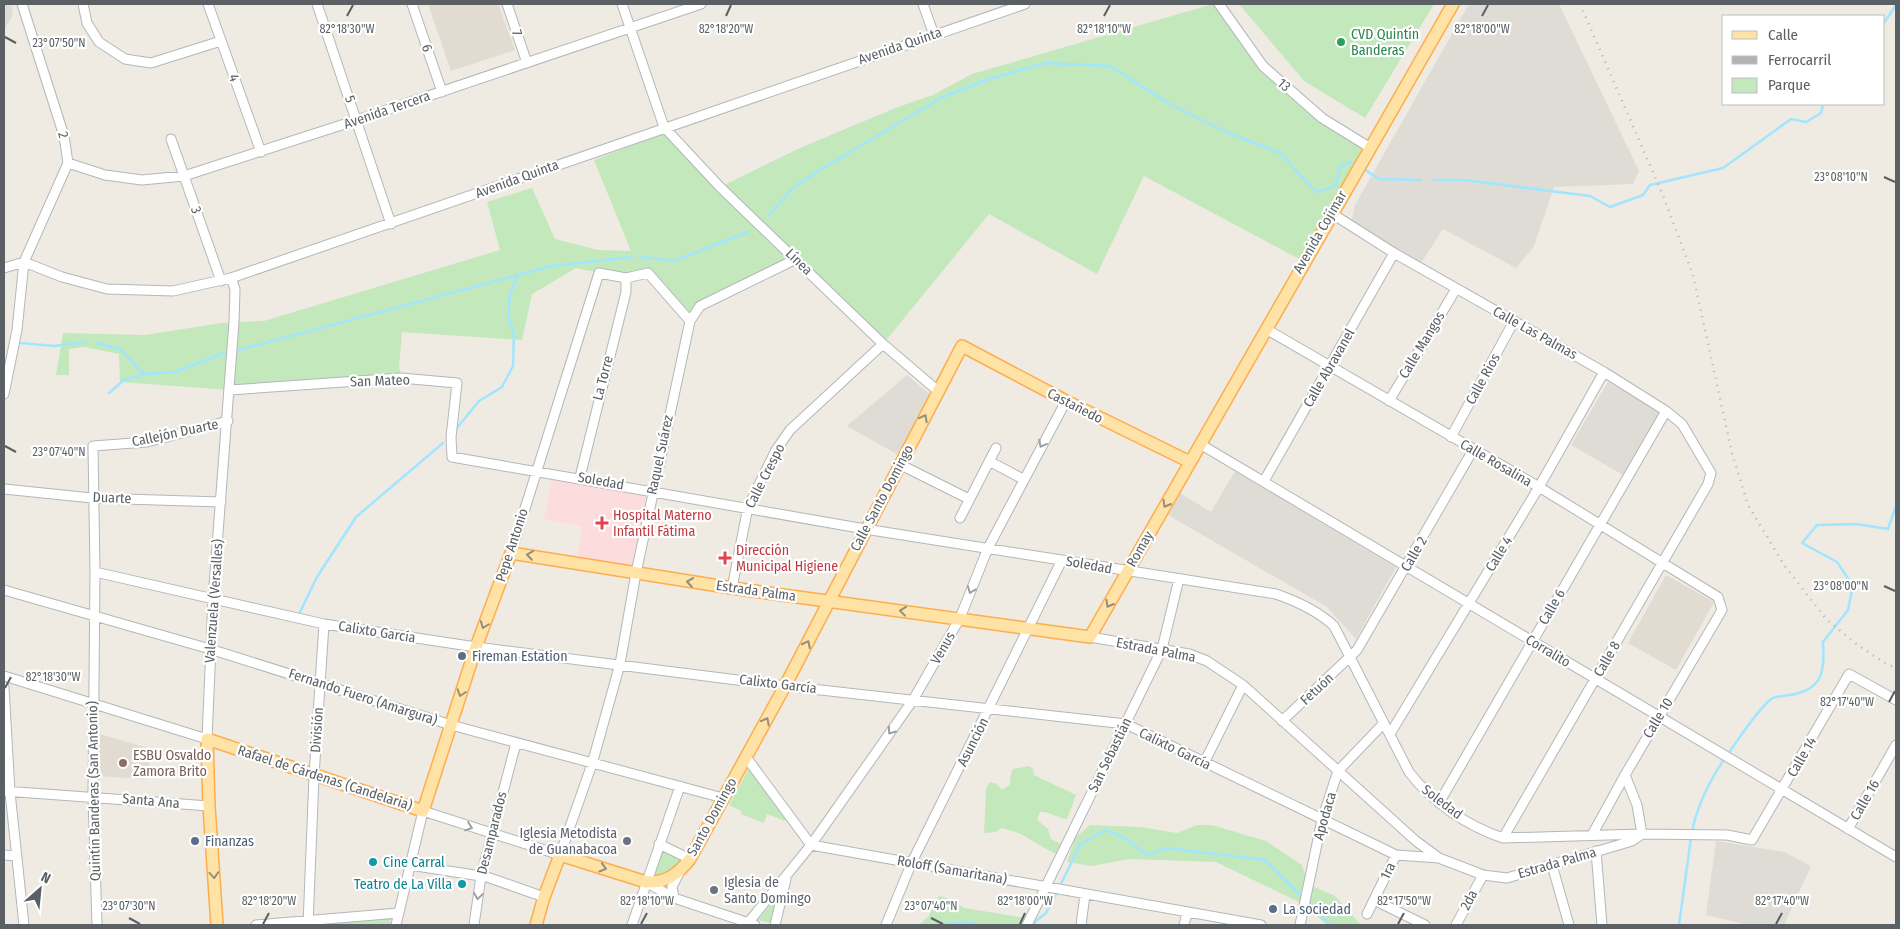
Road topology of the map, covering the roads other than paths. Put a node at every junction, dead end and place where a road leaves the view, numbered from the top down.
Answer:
1 (22, 4) edge
2 (83, 4) edge
3 (208, 4) edge
4 (317, 4) edge
5 (412, 4) edge
6 (507, 4) edge
7 (622, 4) edge
8 (701, 4) edge
9 (923, 4) edge
10 (1025, 4) edge
11 (1218, 4) edge
12 (1453, 4) edge
13 (630, 28) junction
14 (934, 35) junction
15 (221, 41) junction
16 (527, 63) junction
17 (442, 92) junction
18 (358, 120) junction
19 (664, 127) junction
20 (171, 139) dead end
21 (1369, 147) junction
22 (261, 152) junction
23 (68, 163) junction
24 (184, 176) junction
25 (1331, 213) junction
26 (391, 224) junction
27 (1394, 253) junction
28 (796, 259) junction
29 (24, 262) junction
30 (4, 268) edge
31 (232, 278) junction
32 (626, 278) junction
33 (221, 281) junction
34 (1456, 289) junction
35 (690, 321) junction
36 (1514, 321) junction
37 (1266, 329) junction
38 (883, 344) junction
39 (962, 346) joint
40 (1331, 366) junction
41 (1604, 372) junction
42 (230, 390) junction
43 (938, 391) junction
44 (4, 394) edge
45 (1066, 401) junction
46 (1389, 401) junction
47 (1666, 411) junction
48 (228, 421) junction
49 (1451, 437) junction
50 (1200, 444) junction
51 (93, 446) joint
52 (996, 448) dead end
53 (1473, 450) junction
54 (452, 457) joint
55 (990, 461) junction
56 (1190, 462) junction
57 (899, 464) junction
58 (536, 471) junction
59 (580, 478) junction
60 (1023, 479) junction
61 (1710, 479) joint
62 (1264, 482) junction
63 (1539, 487) junction
64 (4, 489) edge
65 (653, 490) junction
66 (92, 498) junction
67 (970, 500) junction
68 (221, 502) junction
69 (748, 507) junction
70 (960, 518) dead end
71 (1600, 524) junction
72 (865, 529) junction
73 (988, 548) junction
74 (512, 552) junction
75 (1062, 560) junction
76 (1663, 563) junction
77 (1407, 567) junction
78 (94, 572) junction
79 (636, 572) junction
80 (1127, 572) junction
81 (1179, 579) junction
82 (732, 588) junction
83 (4, 590) edge
84 (213, 599) junction
85 (828, 601) junction
86 (1469, 603) junction
87 (1721, 603) joint
88 (94, 617) junction
89 (960, 618) junction
90 (324, 624) junction
91 (1028, 627) junction
92 (1090, 637) junction
93 (1532, 641) junction
94 (476, 647) junction
95 (1162, 649) junction
96 (210, 650) junction
97 (1352, 658) junction
98 (620, 664) junction
99 (4, 676) edge
100 (1596, 679) junction
101 (320, 683) junction
102 (1243, 685) junction
103 (785, 686) junction
104 (4, 687) edge
105 (913, 700) junction
106 (1896, 700) edge
107 (92, 703) junction
108 (991, 708) junction
109 (1659, 716) junction
110 (1282, 721) junction
111 (1126, 724) junction
112 (1384, 724) junction
113 (450, 725) junction
114 (1390, 734) junction
115 (207, 739) junction
116 (516, 743) junction
117 (1896, 745) edge
118 (746, 757) junction
119 (1204, 763) junction
120 (592, 764) junction
121 (1338, 771) junction
122 (1625, 774) junction
123 (314, 776) junction
124 (680, 786) junction
125 (1783, 790) junction
126 (7, 791) edge
127 (92, 796) junction
128 (723, 798) junction
129 (1439, 803) junction
130 (208, 806) junction
131 (423, 811) junction
132 (1322, 820) junction
133 (1848, 829) junction
134 (490, 834) junction
135 (1592, 834) junction
136 (1642, 834) junction
137 (1503, 838) junction
138 (1752, 840) joint
139 (660, 844) junction
140 (810, 845) junction
141 (1596, 852) junction
142 (4, 855) edge
143 (560, 855) junction
144 (1396, 855) junction
145 (16, 856) junction
146 (1896, 857) edge
147 (1439, 858) junction
148 (690, 859) junction
149 (912, 862) junction
150 (410, 865) junction
151 (1552, 865) junction
152 (681, 870) junction
153 (787, 875) junction
154 (1482, 875) junction
155 (481, 876) junction
156 (646, 882) junction
157 (1047, 888) junction
158 (1086, 895) junction
159 (544, 897) junction
160 (674, 898) junction
161 (1374, 900) junction
162 (398, 913) junction
163 (1187, 913) junction
164 (1367, 914) dead end
165 (308, 923) edge
166 (751, 924) edge
167 (24, 925) edge
168 (96, 925) edge
169 (217, 925) edge
170 (256, 925) edge
171 (396, 925) edge
172 (474, 925) edge
173 (536, 925) edge
174 (632, 925) edge
175 (775, 925) edge
176 (886, 925) edge
177 (1027, 925) edge
178 (1081, 925) edge
179 (1184, 925) edge
180 (1261, 925) edge
181 (1300, 925) edge
182 (1425, 925) edge
183 (1456, 925) edge
184 (1569, 925) edge
185 (1602, 925) edge

1 - 23 street, 2
2 - 15 street
3 - 15 street, 4
4 - 18 street, 5
5 - 17 street, 6
6 - 16 street, 7
7 - 13 street
8 - 13 street, Avenida Tercera
9 - 14 street
10 - 14 street, Avenida Quinta
11 - 21 street, 13
12 - 21 main road, Avenida Cojímar
13 - 16 street, Avenida Tercera
13 - 19 street
14 - 19 street, Avenida Quinta
15 - 22 street, 4
16 - 17 street, Avenida Tercera
17 - 18 street, Avenida Tercera
18 - 22 street, Avenida Tercera
18 - 26 street, 5
19 - 26 street, Avenida Quinta
19 - 28 street, Línea
20 - 24 street, 3
21 - 25 main road, Avenida Cojímar
22 - 24 street, Avenida Tercera
23 - 24 street, Avenida Tercera
23 - 29 street
24 - 33 street, 3
25 - 27 street, Calle Las Palmas
25 - 37 main road, Avenida Cojímar
26 - 31 street, Avenida Quinta
27 - 34 street, Calle Las Palmas
27 - 40 street, Calle Abravanel
28 - 35 street, Raquel Suárez
28 - 38 street, Línea
29 - 30 street
29 - 33 street, Avenida Quinta
29 - 44 street
31 - 33 street, Avenida Quinta
31 - 42 street, Valenzuela (Versalles)
32 - 35 street, Pepe Antonio
32 - 58 street, Pepe Antonio
32 - 59 street, La Torre
34 - 36 street, Calle Las Palmas
34 - 46 street, Calle Mangos
35 - 65 street, Raquel Suárez
36 - 41 street, Calle Las Palmas
36 - 49 street, Calle Rios
37 - 40 street, Calle Rosalina
37 - 50 main road, Avenida Cojímar
38 - 43 street, Línea
38 - 69 street, Calle Crespo
39 - 43 main road, Calle Santo Domingo
39 - 45 main road, Castañedo
40 - 46 street, Calle Rosalina
40 - 62 street, Calle Abravanel
41 - 47 street, Calle Las Palmas
41 - 63 street, Calle 4
42 - 48 street, Valenzuela (Versalles)
42 - 54 street, San Mateo
57 -> 43 main road, Calle Santo Domingo
45 - 56 main road, Castañedo
45 -> 60 street, Venus
46 - 49 street, Calle Rosalina
47 - 61 street, Calle Las Palmas
47 - 71 street, Calle 6
48 - 51 street, Callejón Duarte
48 - 68 street, Valenzuela (Versalles)
49 - 53 street, Calle Rosalina
50 - 56 main road, Avenida Cojímar
50 - 62 street, Corralito
51 - 66 street, Quintín Banderas (San Antonio)
52 - 55 street
53 - 63 street, Calle Rosalina
53 - 77 street, Calle 2
54 - 58 street, Soledad
55 - 60 street
55 - 67 street
56 -> 80 main road, Romay
57 - 67 street
57 - 72 main road, Calle Santo Domingo
58 - 59 street, Soledad
58 - 74 street, Pepe Antonio
59 - 65 street, Soledad
60 - 73 street, Venus
61 - 76 street, Calle 8
62 - 77 street, Corralito
63 - 71 street, Calle Rosalina
63 - 86 street, Calle 4
64 - 66 street, Duarte
65 - 69 street, Soledad
65 - 79 street, Raquel Suárez
66 - 68 street, Duarte
66 - 78 street, Quintín Banderas (San Antonio)
67 - 70 street
68 - 84 street, Valenzuela (Versalles)
69 - 72 street, Soledad
69 - 82 street, Calle Crespo
71 - 76 street, Calle Rosalina
71 - 93 street, Calle 6
72 - 73 street, Soledad
72 - 85 main road, Calle Santo Domingo
73 - 75 street, Soledad
73 -> 89 street, Venus
79 -> 74 main road, Estrada Palma
74 -> 94 main road, Pepe Antonio
75 - 80 street, Soledad
75 - 91 street, Asunción
76 - 87 street, Calle Rosalina
76 - 100 street, Calle 8
77 - 86 street, Corralito
77 - 97 street, Calle 2
78 - 84 street, Calixto García
78 - 88 street, Quintín Banderas (San Antonio)
82 -> 79 main road, Estrada Palma
79 - 98 street, Raquel Suárez
80 - 81 street, Soledad
80 -> 92 main road, Romay
81 - 95 street, San Sebastián
81 - 97 street, Soledad
82 - 85 main road, Estrada Palma
83 - 88 street, Fernando Fuero (Amargura)
84 - 90 street, Calixto García
84 - 96 street, Valenzuela (Versalles)
89 -> 85 main road, Estrada Palma
103 -> 85 main road, Calle Santo Domingo
86 - 93 street, Corralito
86 - 114 street, Calle 4
87 - 109 street, Calle 10
88 - 96 street, Fernando Fuero (Amargura)
88 - 107 street, Quintín Banderas (San Antonio)
89 - 91 main road, Estrada Palma
89 - 105 street, Venus
90 - 94 street, Calixto García
90 - 101 street, División
91 - 92 main road, Estrada Palma
91 - 108 street, Asunción
92 - 95 street, Estrada Palma
93 - 100 street, Corralito
93 - 129 street, Calle 6
94 - 98 street, Calixto García
94 -> 113 main road, Pepe Antonio
95 - 102 street, Estrada Palma
95 - 111 street, San Sebastián
96 - 101 street, Fernando Fuero (Amargura)
96 - 115 street, Valenzuela (Versalles)
97 - 110 street, Fetuón
97 - 112 street, Soledad
98 - 103 street, Calixto García
98 - 120 street, Raquel Suárez
99 - 107 street, Rafael de Cárdenas (Candelaria)
100 - 109 street, Corralito
100 - 137 street, Calle 8
101 - 113 street, Fernando Fuero (Amargura)
101 - 123 street, División
102 - 110 street, Estrada Palma
102 - 119 street
103 - 105 street, Calixto García
118 -> 103 main road, Calle Santo Domingo
104 - 126 street
105 - 108 street, Calixto García
105 -> 140 street, Venus
106 - 125 street, Calle 14
107 - 115 street, Rafael de Cárdenas (Candelaria)
107 - 127 street, Quintín Banderas (San Antonio)
108 - 111 street, Calixto García
108 - 149 street, Asunción
109 - 122 street, Calle 10
109 - 125 street, Corralito
110 - 121 street, Estrada Palma
111 - 119 street, Calixto García
111 - 157 street, San Sebastián
112 - 114 street, Soledad
112 - 121 street, Apodaca
113 - 116 street, Fernando Fuero (Amargura)
113 - 131 main road, Pepe Antonio
114 - 129 street, Soledad
115 - 123 main road, Rafael de Cárdenas (Candelaria)
115 - 130 main road, Valenzuela (Versalles)
116 - 120 street, Fernando Fuero (Amargura)
116 - 134 street, Desamparados
117 - 133 street, Calle 16
118 - 128 main road, Santo Domingo
118 - 140 street
119 - 132 street, Calixto García
120 - 124 street, Fernando Fuero (Amargura)
120 - 143 street, Raquel Suárez
121 - 132 street, Apodaca
121 - 147 street, Estrada Palma
122 - 135 street, Calle 10
122 - 136 street
123 - 131 main road, Rafael de Cárdenas (Candelaria)
123 - 165 street, División
124 - 128 street, Fernando Fuero (Amargura)
124 - 139 street
125 - 133 street, Corralito
125 - 138 street, Calle 14
126 - 127 street, Santa Ana
126 - 145 street
127 - 130 street, Santa Ana
127 - 168 street, Quintín Banderas (San Antonio)
128 - 148 main road, Santo Domingo
129 - 137 street, Soledad
130 -> 169 main road, Valenzuela (Versalles)
131 -> 134 street, Rafael de Cárdenas (Candelaria)
131 - 150 street, Pepe Antonio
132 - 144 street, Calixto García
132 - 181 street, Apodaca
133 - 146 street, Corralito
134 - 143 street, Rafael de Cárdenas (Candelaria)
134 - 155 street, Desamparados
135 - 136 street, Soledad
135 - 137 street, Soledad
136 - 138 street, Estrada Palma
136 - 141 street, Estrada Palma
139 - 148 street
139 - 156 street
140 - 149 street, Roloff (Samaritana)
140 - 153 street, Venus
141 - 151 street, Estrada Palma
141 - 185 street
142 - 145 street
143 -> 156 main road, Rafael de Cárdenas (Candelaria)
143 - 159 main road
144 - 147 street, Calixto García
144 - 161 street, 1ra
145 - 167 street
147 - 154 street, Estrada Palma
148 - 152 main road, Santo Domingo
149 - 157 street, Roloff (Samaritana)
149 - 176 street, Asunción
150 - 155 street
150 - 162 street, Pepe Antonio
151 - 154 street, Estrada Palma
151 - 184 street
152 - 156 main road, Santo Domingo
152 - 160 street
153 - 166 street, Venus
153 - 175 street, Venus
154 - 183 street, 2da
155 - 159 street
155 -> 172 street, Desamparados
156 - 160 street
156 - 174 street
157 - 158 street, Roloff (Samaritana)
157 - 177 street, San Sebastián
158 - 163 street, Roloff (Samaritana)
158 - 178 street
159 - 173 main road
160 - 166 street
161 - 164 street, 1ra
161 - 182 street
162 - 165 street
162 - 171 street, Pepe Antonio
163 - 179 street
163 - 180 street, Roloff (Samaritana)
165 - 170 street

